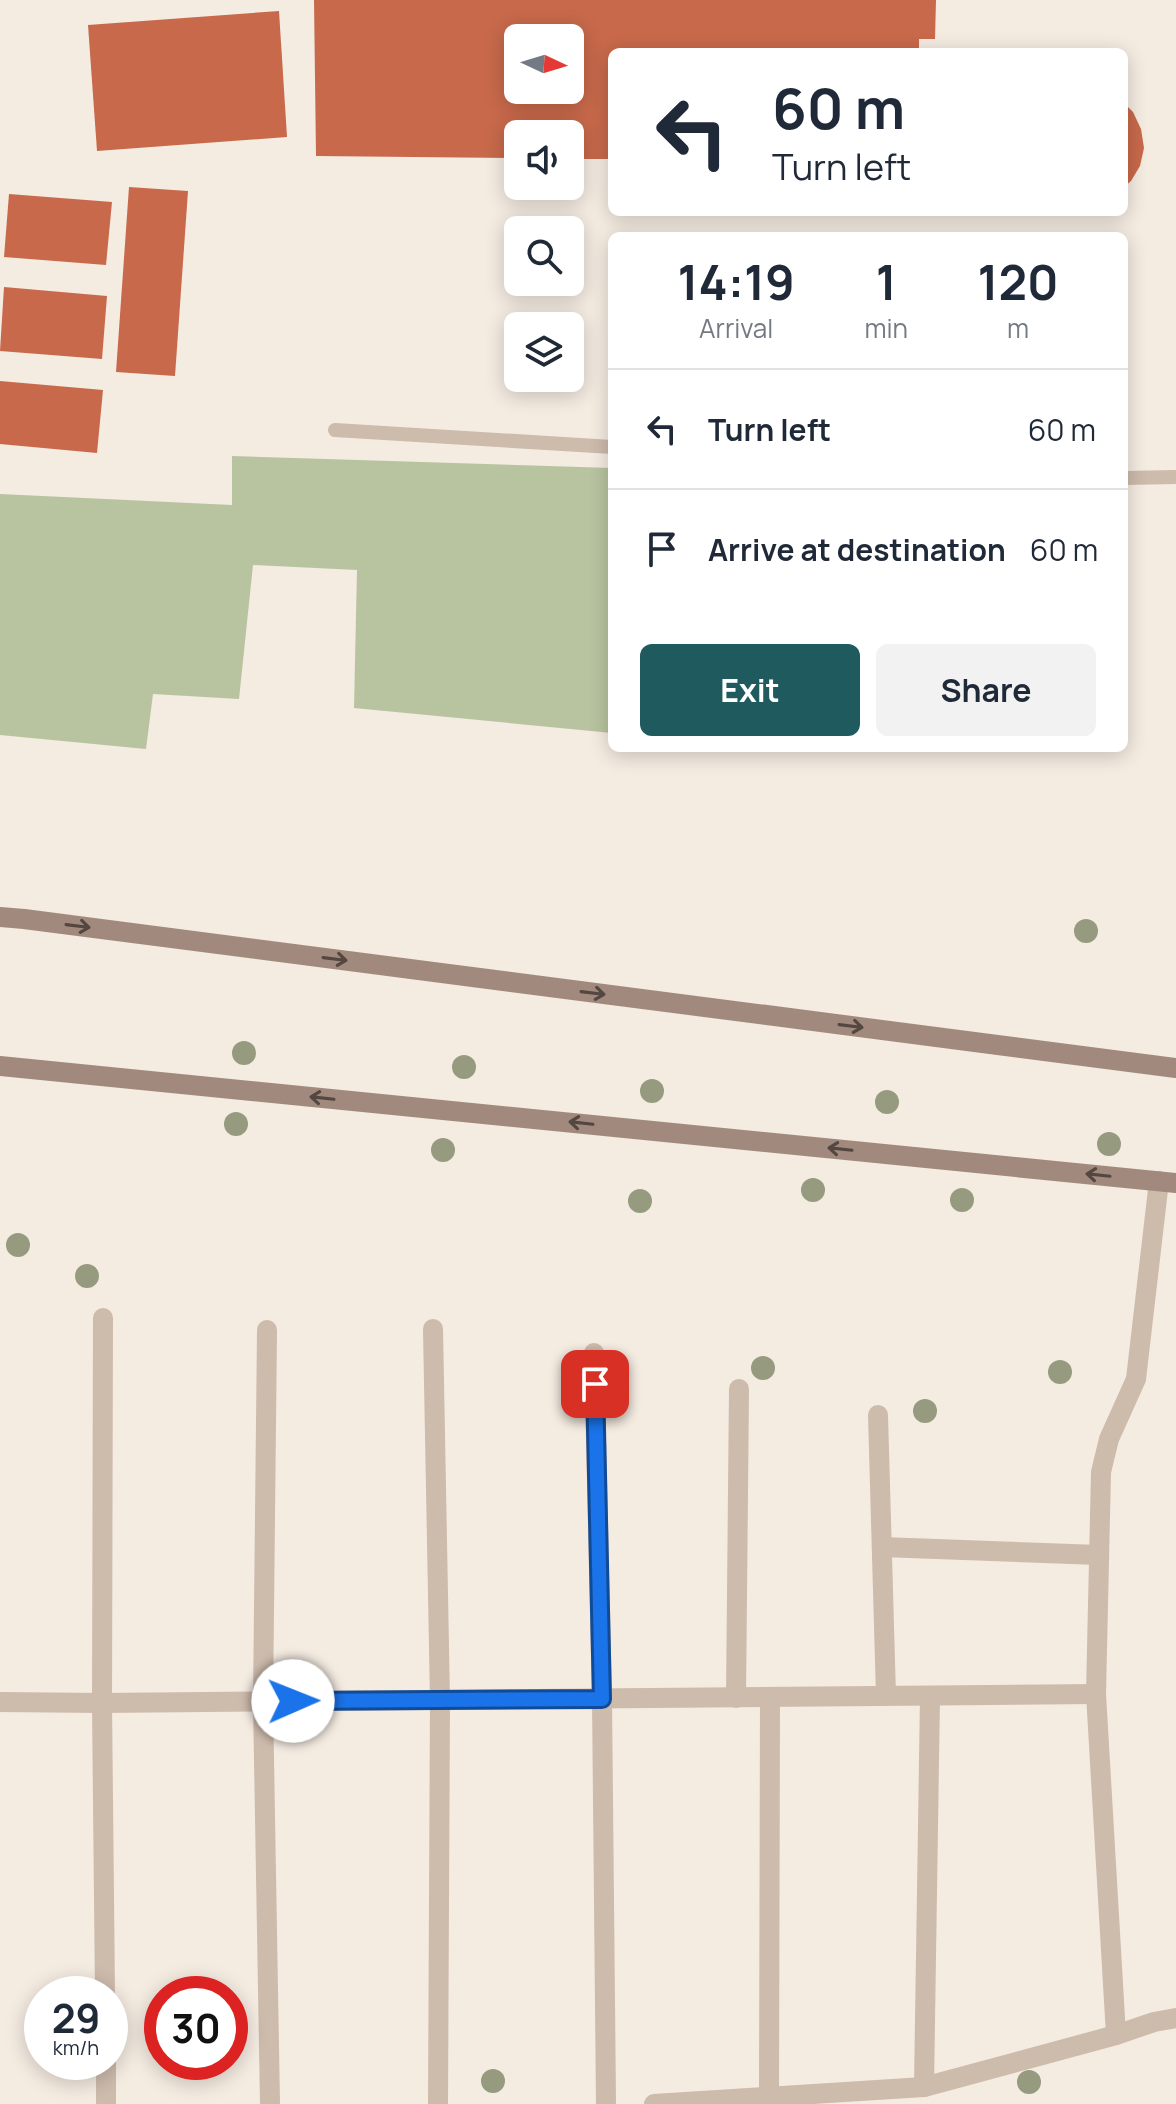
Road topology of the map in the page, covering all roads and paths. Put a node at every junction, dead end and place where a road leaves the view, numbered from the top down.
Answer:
1 (335, 430) dead end
2 (608, 447) edge
3 (1176, 477) edge
4 (1128, 478) edge
5 (0, 917) edge
6 (0, 1066) edge
7 (1176, 1068) edge
8 (1168, 1182) edge
9 (103, 1318) dead end
10 (433, 1329) dead end
11 (267, 1330) dead end
12 (594, 1353) dead end
13 (739, 1389) dead end
14 (878, 1415) dead end
15 (882, 1547) junction
16 (1099, 1555) junction
17 (1096, 1694) junction
18 (886, 1696) junction
19 (930, 1696) junction
20 (736, 1698) junction
21 (770, 1698) junction
22 (602, 1699) junction
23 (440, 1700) junction
24 (0, 1702) edge
25 (263, 1702) junction
26 (102, 1703) junction
27 (105, 1976) edge
28 (1176, 2018) edge
29 (1116, 2035) junction
30 (106, 2080) edge
31 (924, 2087) junction
32 (769, 2097) junction
33 (870, 2097) edge
34 (106, 2104) edge
35 (270, 2104) edge
36 (438, 2104) edge
37 (606, 2104) edge
38 (654, 2104) edge

1 - 2 lane
3 - 4 lane
5 -> 7 street
8 -> 6 street
8 - 16 street
9 - 26 street
10 - 23 street
11 - 25 street
12 - 22 street
13 - 20 street
14 - 15 street
15 - 16 street
15 - 18 street
16 - 17 street
17 - 19 street
17 - 29 street
18 - 19 street
18 - 21 street
19 - 31 street
20 - 21 street
20 - 22 street
21 - 32 street
22 - 23 street
22 - 37 street
23 - 25 street
23 - 36 street
24 - 26 street
25 - 26 street
25 - 35 street
26 - 27 street
28 - 29 street
29 - 31 street
30 - 34 street
31 - 33 street
32 - 33 street
32 - 38 street

